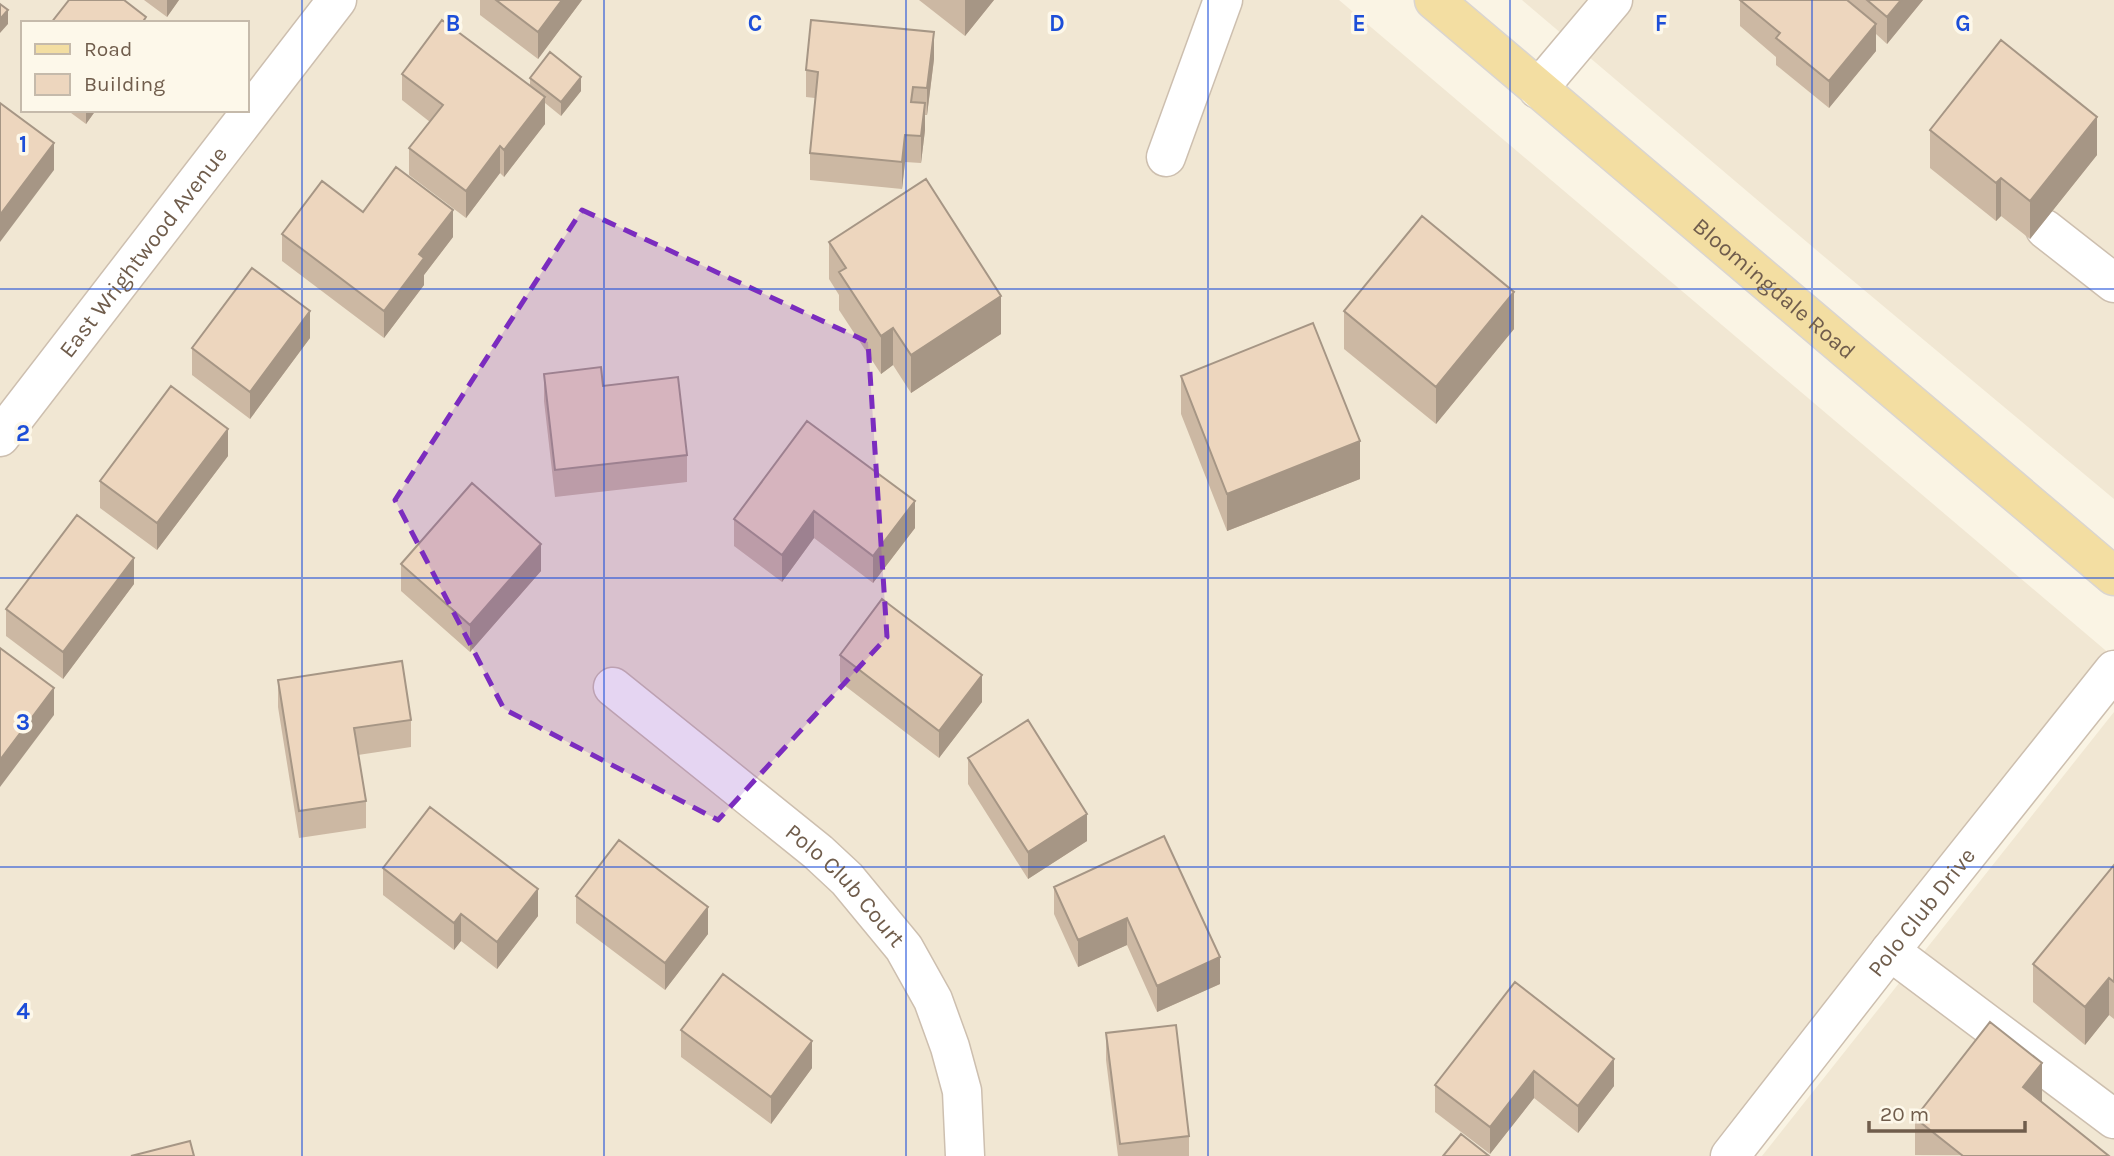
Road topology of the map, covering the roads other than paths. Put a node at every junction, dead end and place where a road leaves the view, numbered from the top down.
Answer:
1 (337, 0) edge
2 (1223, 0) edge
3 (1434, 0) edge
4 (1613, 0) edge
5 (1538, 89) junction
6 (1166, 157) dead end
7 (2045, 229) dead end
8 (2114, 284) edge
9 (0, 437) edge
10 (2114, 576) edge
11 (2114, 670) edge
12 (613, 687) dead end
13 (1890, 951) junction
14 (2114, 1119) edge
15 (965, 1156) edge
16 (1730, 1156) edge

1 - 9 street, East Wrightwood Avenue
2 - 6 street
3 - 5 main road, Bloomingdale Road
4 - 5 street
5 - 10 main road, Bloomingdale Road
7 - 8 street
11 - 13 street, Polo Club Drive
12 - 15 street, Polo Club Court
13 - 14 street
13 - 16 street, Polo Club Drive

